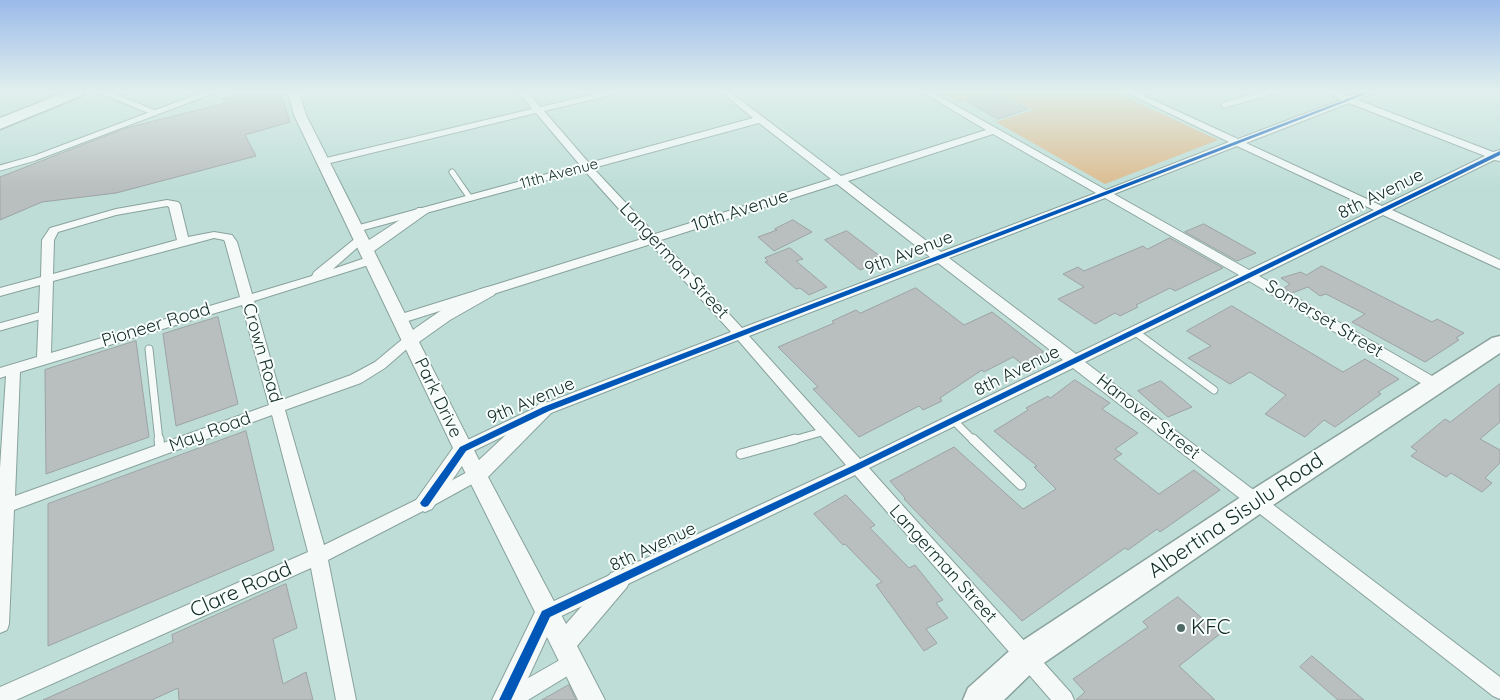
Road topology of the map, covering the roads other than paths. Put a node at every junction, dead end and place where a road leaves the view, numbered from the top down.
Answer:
1 (124, 125) edge
2 (305, 125) edge
3 (478, 125) edge
4 (551, 125) edge
5 (740, 125) edge
6 (768, 125) edge
7 (983, 125) edge
8 (1200, 125) edge
9 (1285, 125) edge
10 (1416, 125) edge
11 (994, 131) junction
12 (1240, 143) junction
13 (1498, 156) edge
14 (322, 162) junction
15 (587, 167) junction
16 (0, 168) edge
17 (452, 172) dead end
18 (838, 179) junction
19 (1106, 194) junction
20 (470, 198) junction
21 (1382, 210) junction
22 (423, 211) junction
23 (654, 239) junction
24 (184, 242) junction
25 (363, 244) junction
26 (940, 256) junction
27 (1500, 265) edge
28 (1250, 276) junction
29 (48, 279) junction
30 (312, 280) junction
31 (488, 291) junction
32 (0, 292) edge
33 (246, 298) junction
34 (46, 314) junction
35 (400, 319) junction
36 (0, 327) edge
37 (1134, 331) junction
38 (741, 335) junction
39 (410, 340) junction
40 (1500, 343) edge
41 (149, 349) dead end
42 (44, 359) junction
43 (1074, 360) junction
44 (6, 371) edge
45 (1434, 384) junction
46 (1214, 390) dead end
47 (277, 408) junction
48 (546, 409) junction
49 (953, 420) junction
50 (825, 431) junction
51 (463, 449) junction
52 (160, 450) junction
53 (741, 454) dead end
54 (856, 468) junction
55 (477, 474) junction
56 (1021, 485) dead end
57 (1257, 501) junction
58 (426, 503) junction
59 (3, 507) edge
60 (318, 556) junction
61 (619, 580) junction
62 (546, 614) junction
63 (0, 624) edge
64 (568, 653) junction
65 (1027, 656) junction
66 (1500, 689) edge
67 (0, 697) edge
68 (346, 700) edge
69 (504, 700) edge
70 (509, 700) edge
71 (592, 700) edge
72 (980, 700) edge
73 (1064, 700) edge

1 - 16 lane
2 - 14 street, Park Drive
3 - 14 street
4 - 15 street, Langerman Street
5 - 15 street, 11th Avenue
6 - 18 street, Hanover Street
7 - 11 street, Somerset Street
8 - 12 street
9 - 12 street, 9th Avenue
10 - 13 street
11 - 18 street, 10th Avenue
11 - 19 street, Somerset Street
12 - 19 street, 9th Avenue
12 - 21 street
13 - 21 street, 8th Avenue
14 - 25 street, Park Drive
15 - 20 street, 11th Avenue
15 - 23 street, Langerman Street
17 - 20 lane
18 - 23 street, 10th Avenue
18 - 26 street, Hanover Street
19 - 26 street, 9th Avenue
19 - 28 street, Somerset Street
20 - 22 street, 11th Avenue
21 - 27 street
21 - 28 street, 8th Avenue
22 - 25 street
22 - 25 street, 11th Avenue
23 - 31 street, 10th Avenue
23 - 38 street, Langerman Street
24 - 29 street, Crown Road
24 - 29 street
24 - 33 street, Crown Road
25 - 30 street, Pioneer Road
25 - 30 street, Pioneer Road
25 - 35 street, Park Drive
26 - 38 street, 9th Avenue
26 - 43 street, Hanover Street
28 - 37 street, 8th Avenue
28 - 45 street, Somerset Street
29 - 32 street, Crown Road
29 - 34 street
30 - 33 street, Pioneer Road
31 - 35 street, 10th Avenue
31 - 39 street
33 - 42 street, Pioneer Road
33 - 47 street, Crown Road
34 - 36 lane
34 - 42 street
35 - 39 street, Park Drive
37 - 43 street, 8th Avenue
37 - 46 lane
38 - 48 street, 9th Avenue
38 - 50 street, Langerman Street
39 - 47 street, May Road
39 - 51 street, Park Drive
40 - 45 main road, Albertina Sisulu Road
41 - 52 lane
42 - 44 street, Pioneer Road
43 - 49 street, 8th Avenue
43 - 57 street, Hanover Street
44 - 59 street
45 - 57 main road, Albertina Sisulu Road
47 - 52 street, May Road
47 - 60 street, Crown Road
48 - 51 street, 9th Avenue
48 - 55 street
49 - 54 street, 8th Avenue
49 - 56 lane
50 - 53 lane
50 - 54 street, Langerman Street
51 - 55 street, Park Drive
51 - 58 street
52 - 59 street, May Road
54 - 61 street, 8th Avenue
54 - 65 street, Langerman Street
55 - 58 street, Clare Road
55 - 62 street, Park Drive
57 - 65 main road, Albertina Sisulu Road
57 - 66 street, Hanover Street
58 - 60 street, Clare Road
59 - 63 street
60 - 67 street, Clare Road
60 - 68 street, Crown Road
61 - 62 street, 8th Avenue
61 - 64 street
62 - 64 street, Park Drive
62 - 69 street
64 - 70 street
64 - 71 street, Park Drive
65 - 72 main road, Albertina Sisulu Road
65 - 73 street, Langerman Street

